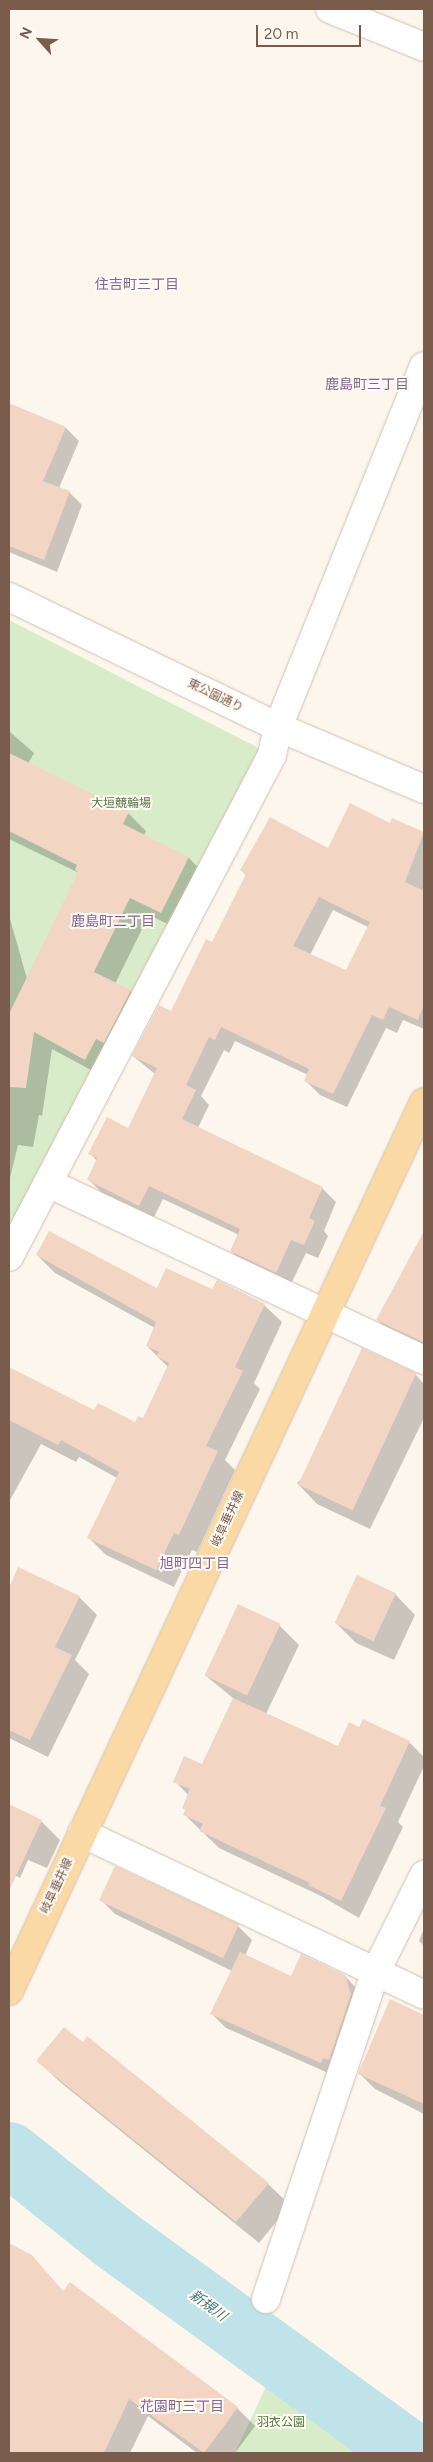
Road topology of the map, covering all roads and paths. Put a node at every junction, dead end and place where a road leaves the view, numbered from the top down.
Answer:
1 (330, 9) edge
2 (424, 48) edge
3 (424, 366) edge
4 (9, 596) edge
5 (278, 727) junction
6 (424, 788) edge
7 (424, 1102) edge
8 (48, 1183) junction
9 (9, 1257) edge
10 (325, 1312) junction
11 (424, 1360) edge
12 (82, 1833) junction
13 (424, 1875) edge
14 (375, 1972) junction
15 (9, 1991) edge
16 (424, 1995) edge
17 (266, 2299) dead end

1 - 2 street
3 - 5 street
4 - 5 street, 東公園通り
5 - 6 street, 東公園通り
5 - 8 street
7 - 10 main road, 岐阜垂井線
8 - 9 street
8 - 10 street
10 - 11 street
10 - 12 main road, 岐阜垂井線
12 - 14 street
12 - 15 main road, 岐阜垂井線
13 - 14 street
14 - 16 street
14 - 17 street

